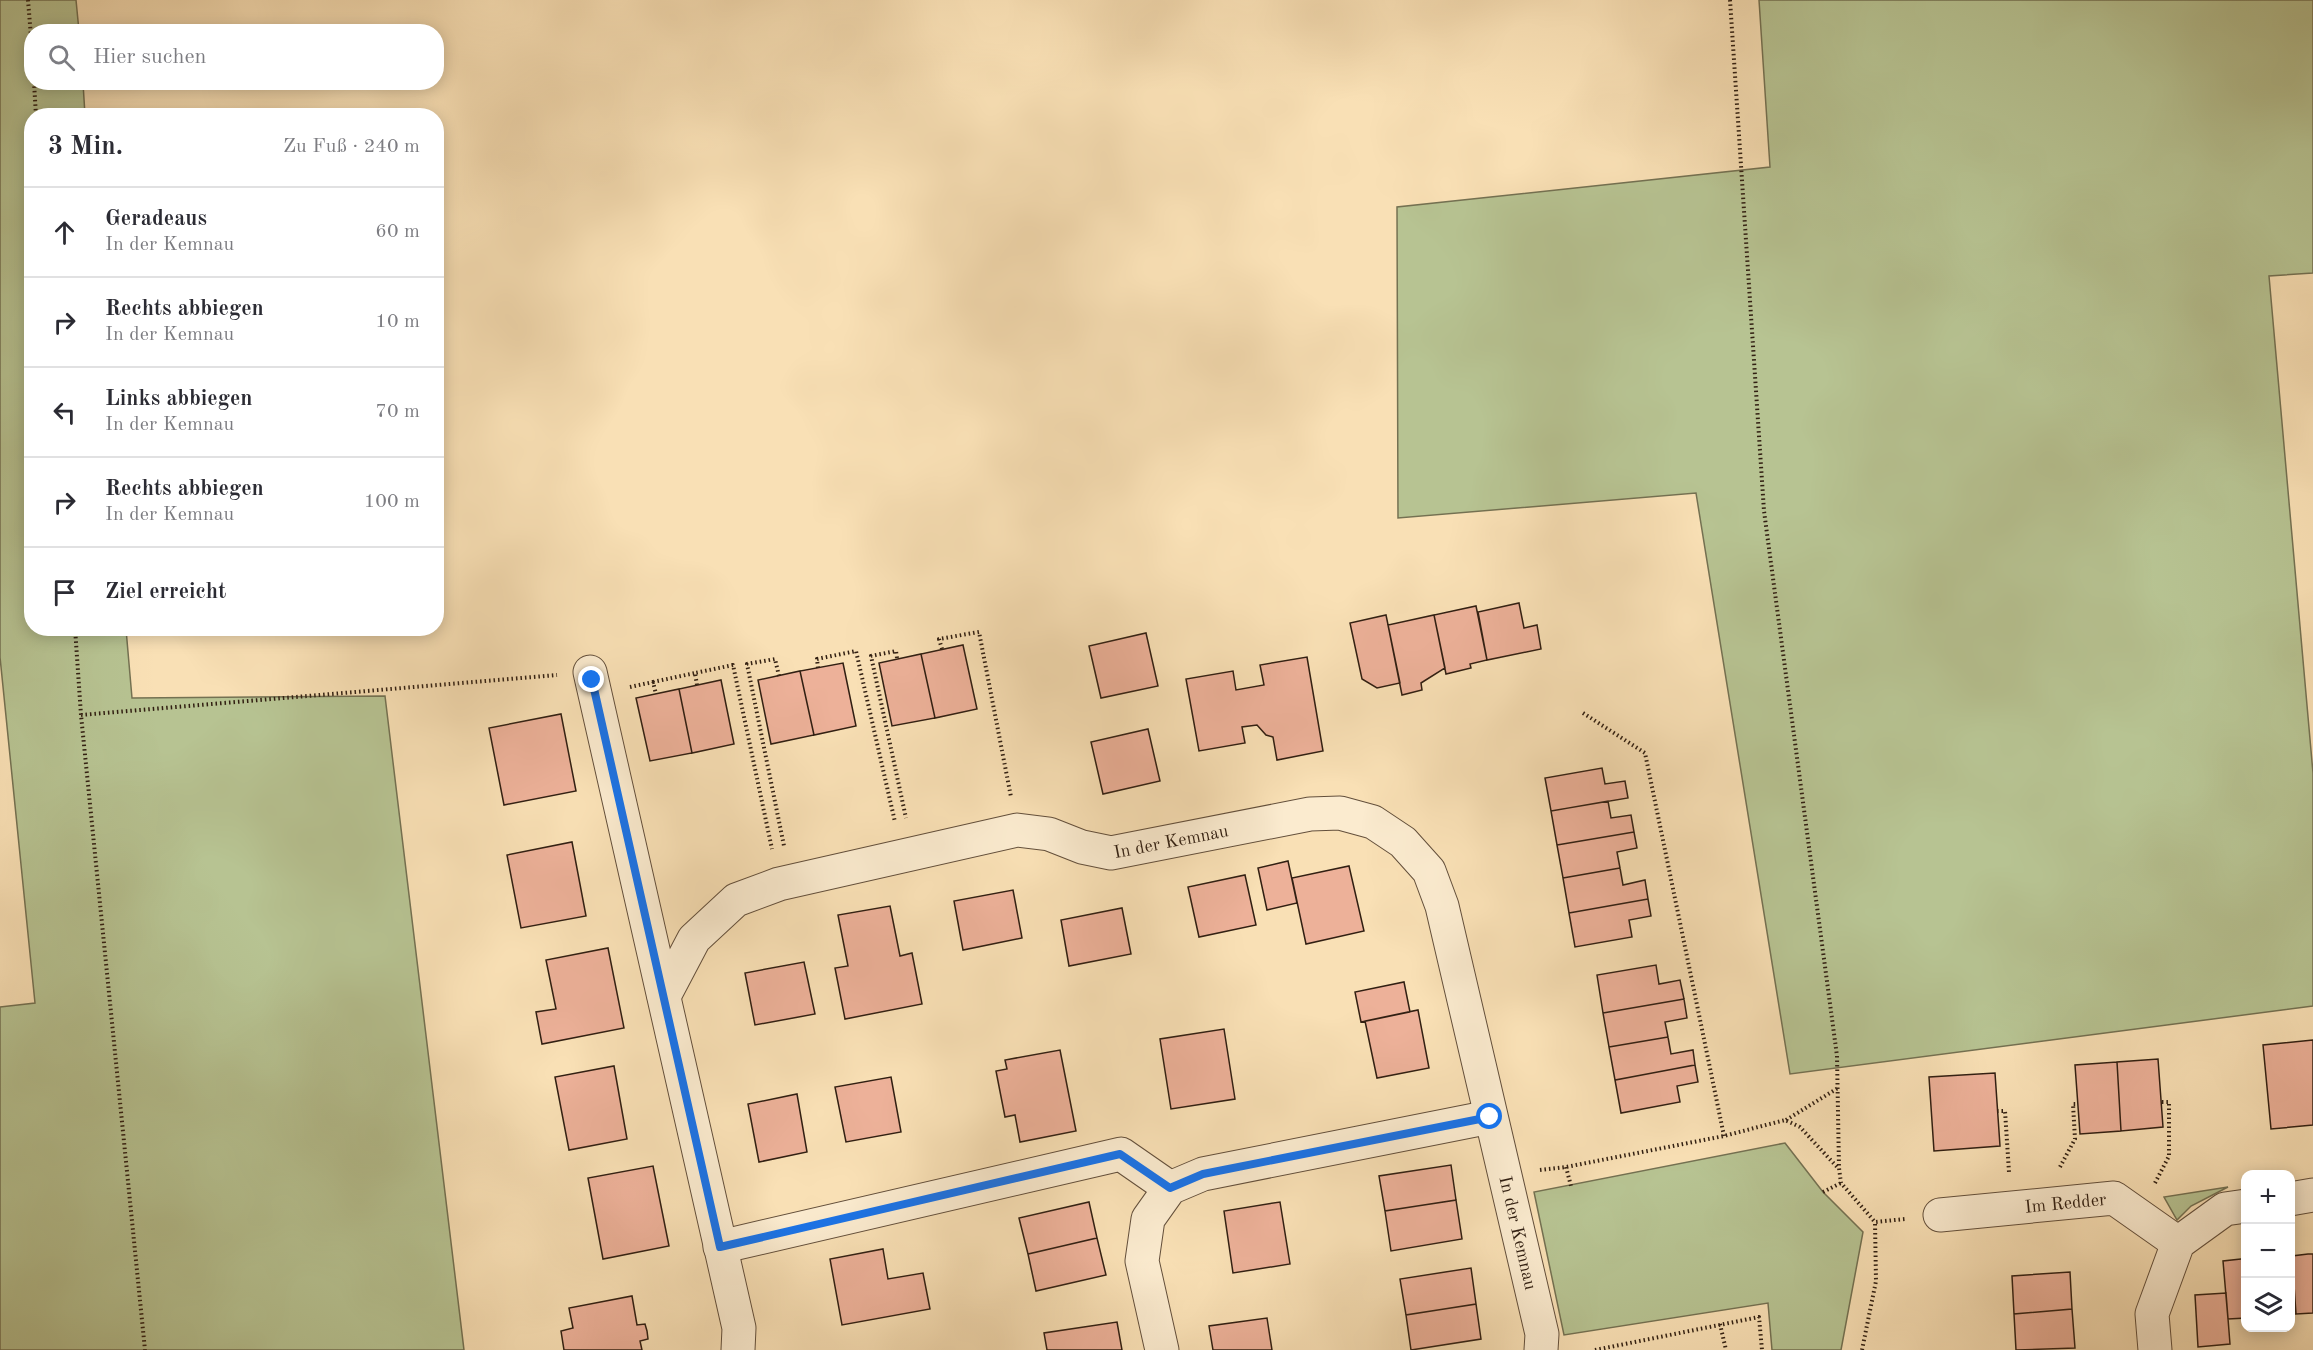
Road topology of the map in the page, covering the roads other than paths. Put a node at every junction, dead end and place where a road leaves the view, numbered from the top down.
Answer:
1 (590, 672) road end
2 (664, 996) junction
3 (1490, 1117) junction
4 (1170, 1188) junction
5 (2313, 1195) edge
6 (2295, 1198) edge
7 (2241, 1207) edge
8 (1940, 1215) road end
9 (2178, 1242) junction
10 (720, 1247) junction
11 (738, 1350) edge
12 (1162, 1350) edge
13 (1541, 1350) edge
14 (2156, 1350) edge

1 - 2 street
2 - 3 street, In der Kemnau
2 - 10 street
3 - 4 street
3 - 13 street, In der Kemnau
4 - 10 street
4 - 12 street
5 - 6 street
7 - 9 street
8 - 9 street, Im Redder
9 - 14 street
10 - 11 street

